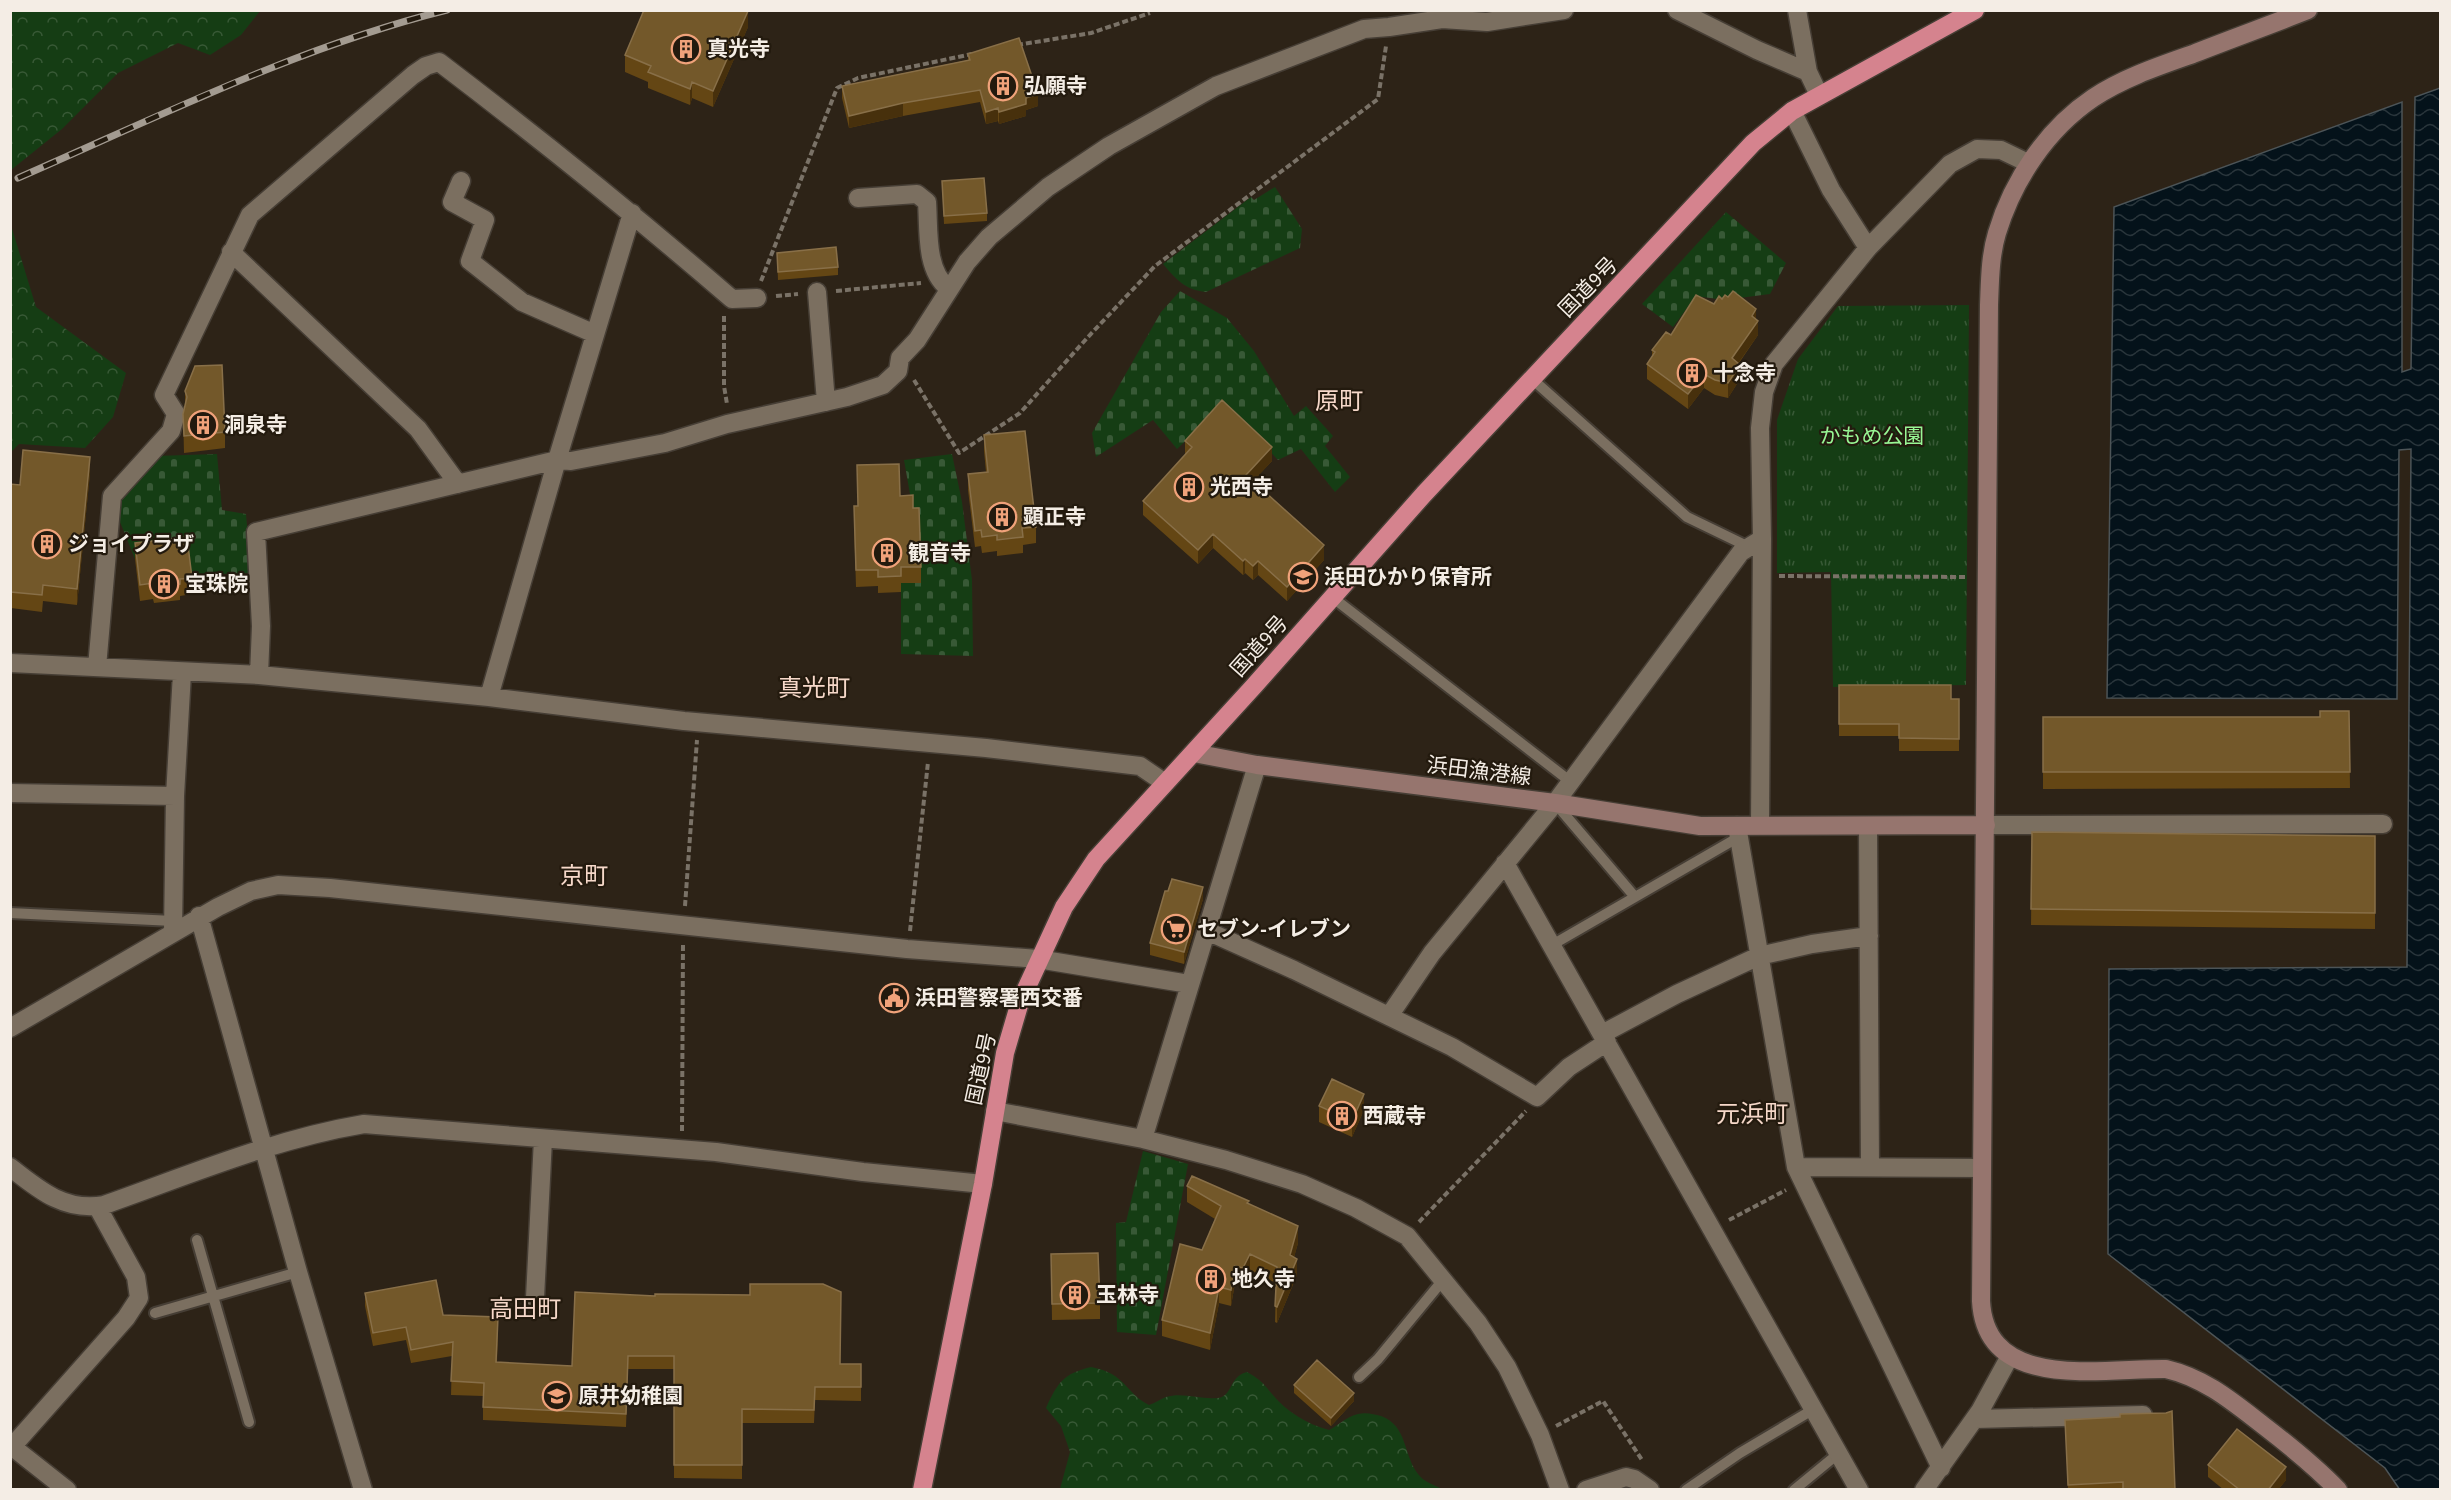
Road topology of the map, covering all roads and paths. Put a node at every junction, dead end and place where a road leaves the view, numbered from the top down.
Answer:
1 (1564, 10) edge
2 (1677, 10) edge
3 (1797, 10) edge
4 (1975, 10) edge
5 (2308, 10) edge
6 (1150, 13) dead end
7 (1389, 27) junction
8 (1014, 46) edge
9 (981, 52) edge
10 (1808, 72) junction
11 (1819, 95) junction
12 (1792, 111) junction
13 (2028, 163) junction
14 (461, 182) dead end
15 (858, 198) dead end
16 (632, 213) junction
17 (1868, 248) junction
18 (231, 252) junction
19 (944, 284) junction
20 (817, 292) junction
21 (757, 298) junction
22 (732, 299) junction
23 (595, 334) junction
24 (900, 358) junction
25 (1532, 378) junction
26 (825, 402) junction
27 (730, 423) junction
28 (557, 460) junction
29 (458, 484) junction
30 (1755, 543) junction
31 (1761, 576) junction
32 (1985, 577) junction
33 (1332, 597) junction
34 (10, 663) edge
35 (97, 667) junction
36 (182, 673) junction
37 (259, 675) junction
38 (489, 697) junction
39 (930, 743) junction
40 (1194, 753) junction
41 (1257, 765) junction
42 (1571, 782) junction
43 (1165, 783) junction
44 (10, 793) edge
45 (174, 796) junction
46 (1555, 803) junction
47 (2383, 824) dead end
48 (1760, 825) junction
49 (1986, 825) junction
50 (1869, 826) junction
51 (1738, 831) junction
52 (1505, 863) junction
53 (1635, 897) junction
54 (10, 913) edge
55 (199, 916) junction
56 (173, 926) junction
57 (1207, 931) junction
58 (1869, 936) junction
59 (1552, 945) junction
60 (908, 949) junction
61 (1759, 956) junction
62 (1038, 959) junction
63 (1189, 984) junction
64 (1389, 1016) junction
65 (10, 1028) edge
66 (1604, 1038) junction
67 (1537, 1097) junction
68 (994, 1111) junction
69 (543, 1139) junction
70 (1143, 1139) junction
71 (263, 1148) junction
72 (10, 1167) edge
73 (1870, 1167) junction
74 (1981, 1168) junction
75 (1799, 1174) junction
76 (983, 1184) junction
77 (98, 1206) junction
78 (1712, 1228) junction
79 (1407, 1236) junction
80 (197, 1240) dead end
81 (298, 1272) junction
82 (1443, 1280) junction
83 (213, 1296) junction
84 (535, 1298) dead end
85 (154, 1313) dead end
86 (2010, 1356) junction
87 (1359, 1377) dead end
88 (1814, 1409) junction
89 (2166, 1414) edge
90 (1975, 1419) junction
91 (249, 1422) dead end
92 (1540, 1435) junction
93 (11, 1447) edge
94 (1839, 1453) junction
95 (1941, 1468) junction
96 (1630, 1477) junction
97 (67, 1490) edge
98 (363, 1490) edge
99 (922, 1490) edge
100 (1560, 1490) edge
101 (1586, 1490) edge
102 (1650, 1490) edge
103 (1686, 1490) edge
104 (1794, 1490) edge
105 (1859, 1490) edge
106 (1924, 1490) edge
107 (2338, 1490) edge

1 - 7 street
2 - 10 street
3 - 10 street
4 - 11 highway, 国道9号
5 - 13 street
6 - 8 path
7 - 19 street
7 - 24 path
9 - 21 path
10 - 11 street
11 - 12 highway, 国道9号
12 - 17 street
12 - 25 highway, 国道9号
13 - 17 street
13 - 32 street
14 - 23 street
15 - 19 street
16 - 18 street
16 - 22 street
16 - 23 street
17 - 30 street
18 - 29 street
18 - 35 street
19 - 20 path
19 - 24 street
20 - 21 path
20 - 26 street
21 - 22 street
22 - 27 path
23 - 28 street
24 - 26 street
25 - 30 lane
25 - 33 highway, 国道9号
26 - 27 street
27 - 28 street
28 - 29 street
28 - 38 street
29 - 37 street
30 - 31 street
30 - 42 street
31 - 32 path
31 - 48 street
32 - 49 street
33 - 40 highway, 国道9号
33 - 42 lane
34 - 35 street
35 - 36 street
36 - 37 street
36 - 45 street
37 - 38 street
38 - 39 street
39 - 43 street
39 - 60 path
40 - 41 street, 浜田漁港線
40 - 43 highway, 国道9号
41 - 46 street, 浜田漁港線
41 - 57 street
42 - 46 street
43 - 62 highway, 国道9号
44 - 45 street
45 - 56 street
46 - 51 street, 浜田漁港線
46 - 52 street
46 - 53 lane
47 - 49 street
48 - 50 street, 浜田漁港線
48 - 51 street, 浜田漁港線
49 - 50 street, 浜田漁港線
49 - 74 street
50 - 58 street
51 - 53 lane
51 - 61 street
52 - 59 street
52 - 64 street
53 - 59 lane
54 - 56 lane
55 - 56 street
55 - 60 street
55 - 71 street
56 - 65 street
57 - 63 street
57 - 64 street
58 - 61 street
58 - 73 street
59 - 66 street
60 - 62 street
61 - 66 street
61 - 75 street
62 - 63 street
62 - 68 highway, 国道9号
63 - 70 street
64 - 67 street
66 - 67 street
66 - 78 street
67 - 79 path
68 - 70 street
68 - 76 highway, 国道9号
69 - 71 street
69 - 76 street
69 - 84 street
70 - 79 street
71 - 77 street
71 - 81 street
72 - 77 street
73 - 74 street
73 - 75 street
74 - 86 street
75 - 78 path
75 - 95 street
76 - 99 highway, 国道9号
77 - 93 street
78 - 88 street
79 - 82 street
80 - 83 lane
81 - 83 lane
81 - 98 street
82 - 87 lane
82 - 92 street
83 - 85 lane
83 - 91 lane
86 - 90 street
86 - 107 street
88 - 94 street
88 - 103 lane
89 - 90 street
90 - 95 street
92 - 96 path
92 - 100 street
93 - 97 street
94 - 104 lane
94 - 105 street
95 - 106 street
96 - 101 street
96 - 102 street

